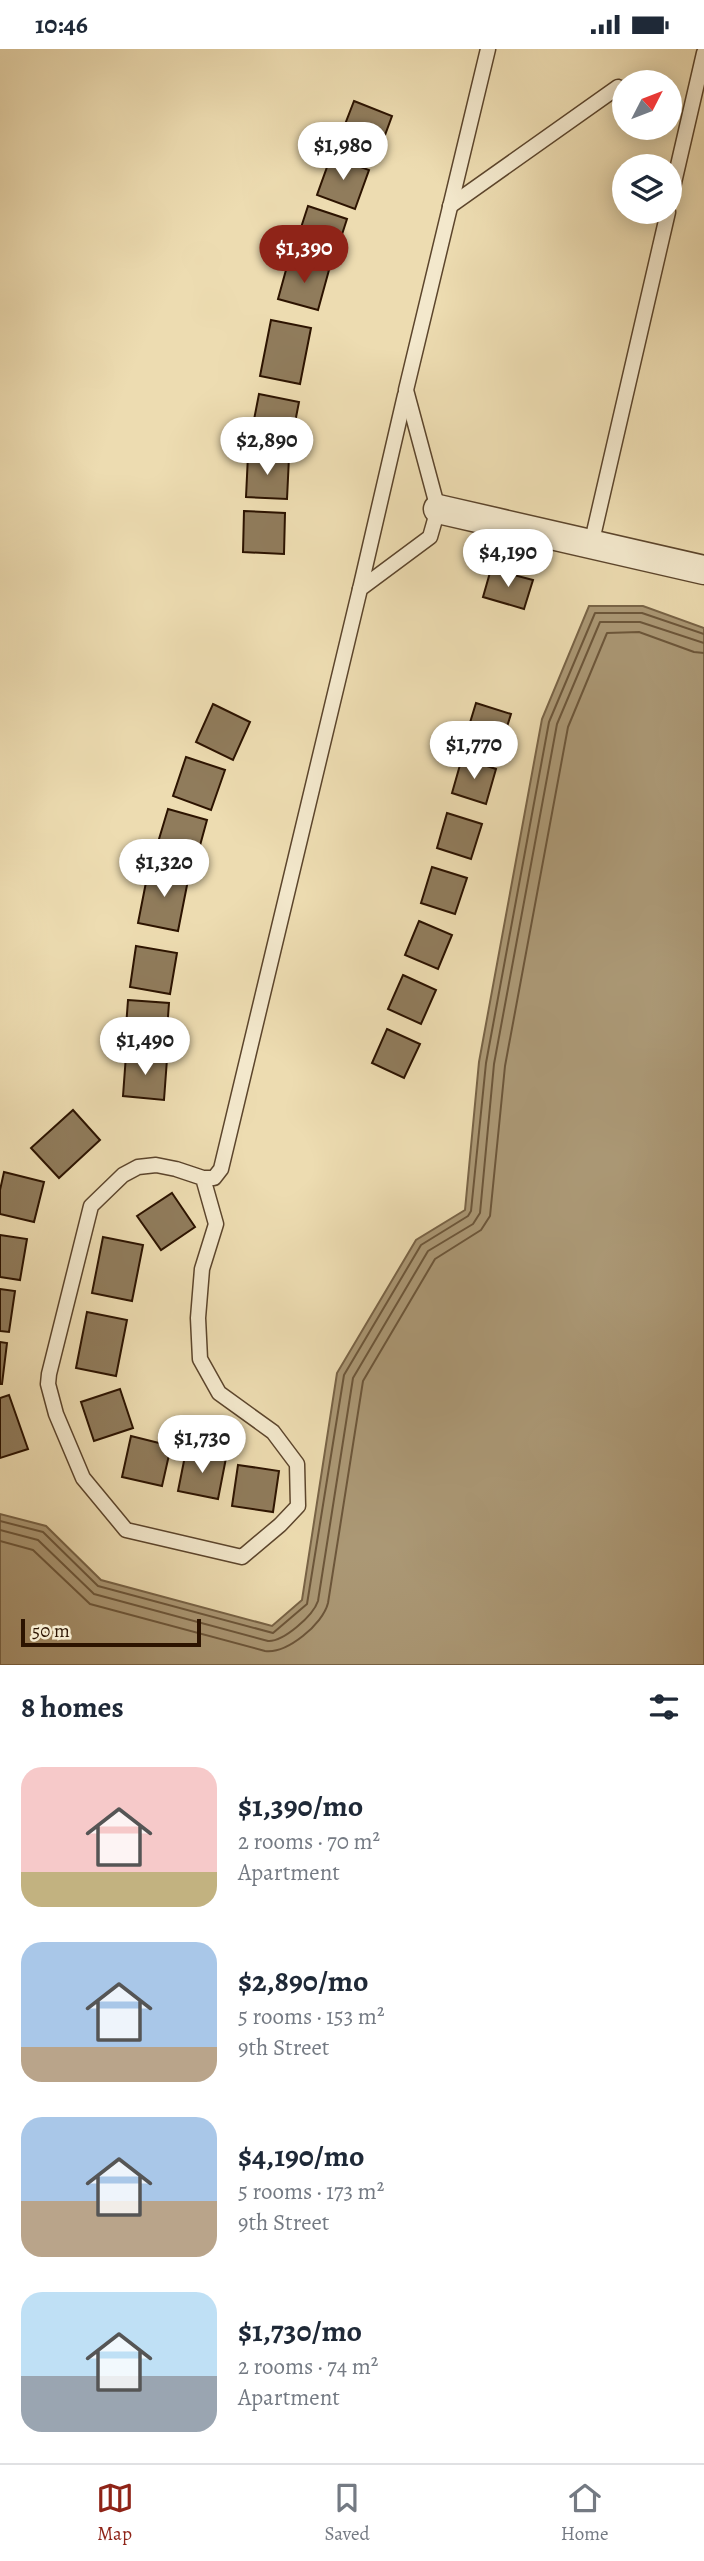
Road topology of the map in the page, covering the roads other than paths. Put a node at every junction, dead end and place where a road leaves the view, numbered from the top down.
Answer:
1 (488, 49) edge
2 (704, 53) edge
3 (612, 90) edge
4 (681, 154) edge
5 (450, 206) junction
6 (665, 224) edge
7 (406, 390) junction
8 (438, 509) junction
9 (591, 545) junction
10 (704, 571) edge
11 (360, 589) junction
12 (203, 1178) junction

1 - 5 lane
2 - 4 lane
3 - 5 lane
5 - 7 lane
6 - 9 lane
7 - 8 lane
7 - 11 lane
8 - 9 street
8 - 11 lane
9 - 10 street
11 - 12 lane
12 - 12 lane

